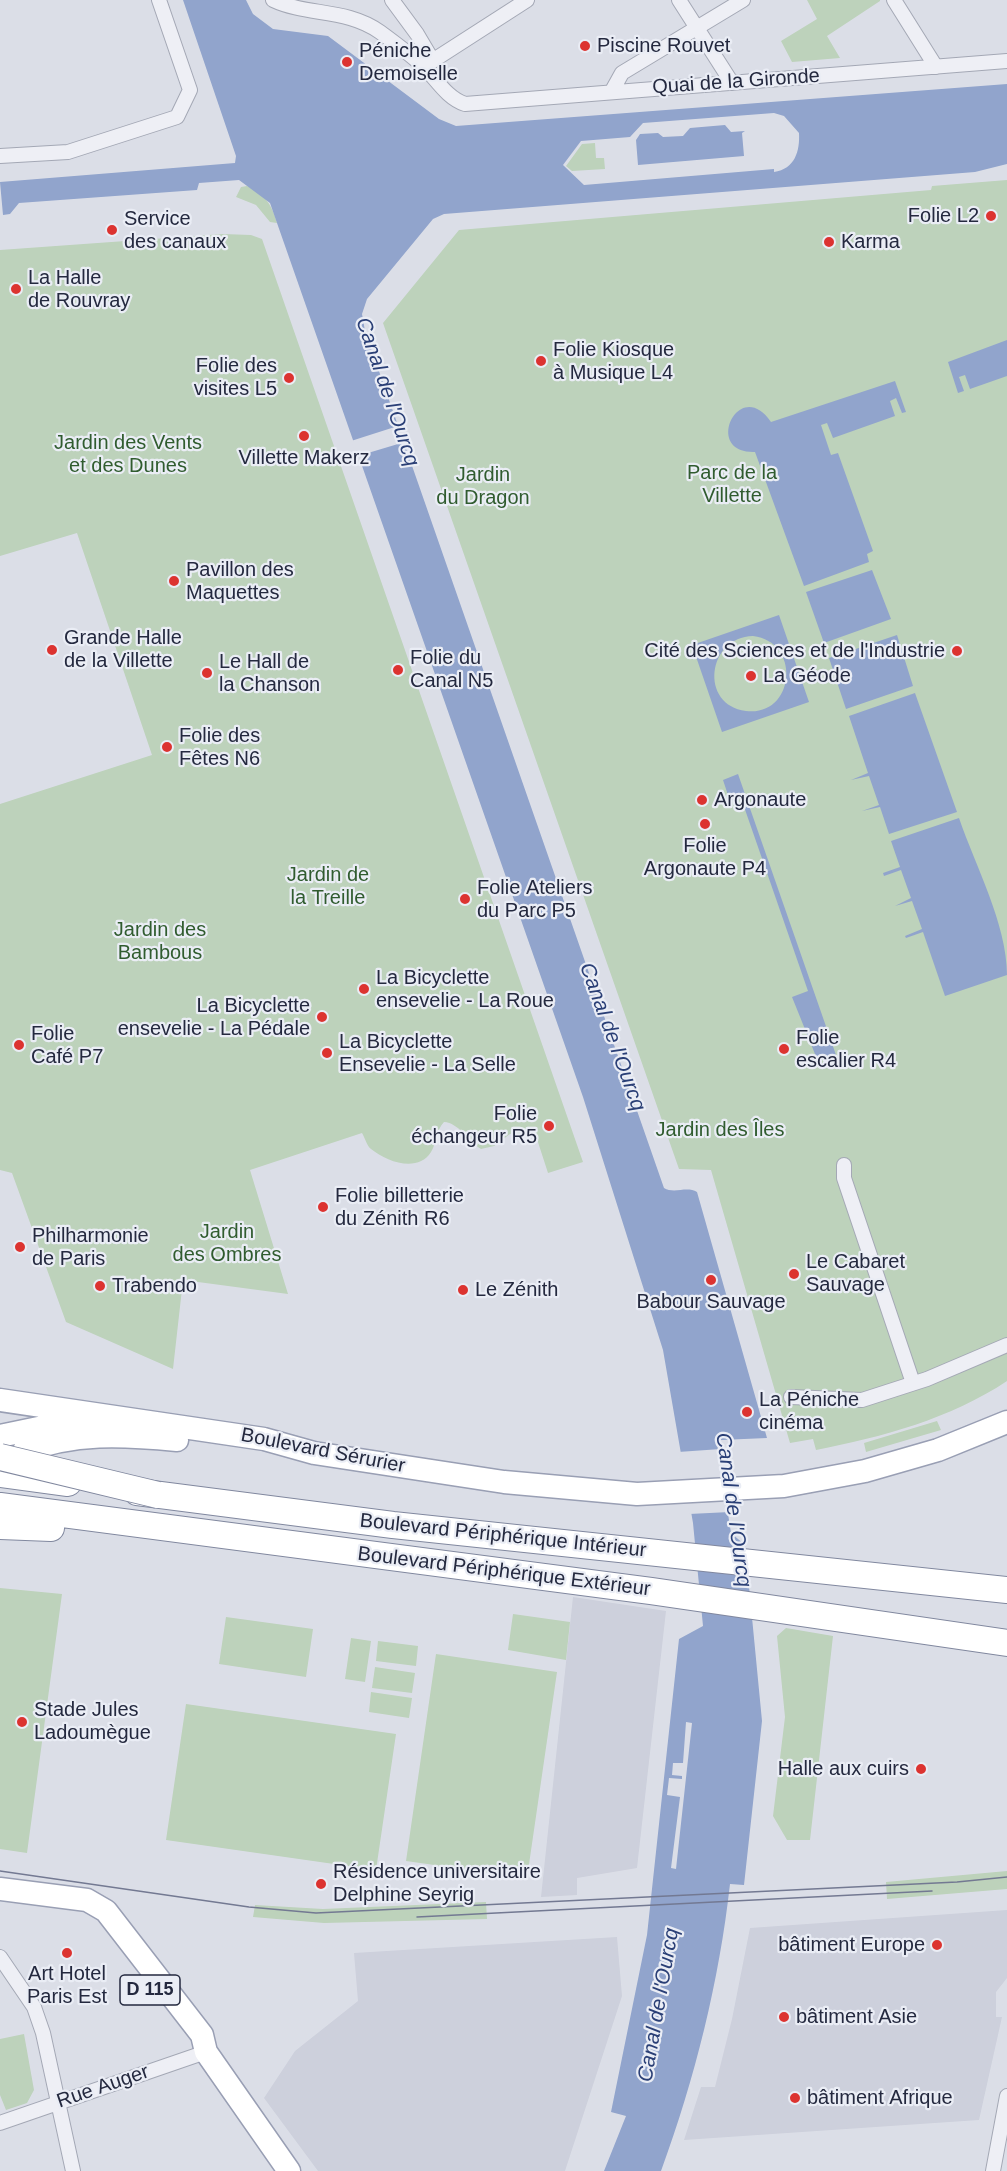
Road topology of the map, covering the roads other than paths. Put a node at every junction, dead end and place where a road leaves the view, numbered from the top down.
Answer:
1 (159, 0) edge
2 (273, 0) edge
3 (392, 0) edge
4 (527, 0) edge
5 (679, 0) edge
6 (743, 0) edge
7 (894, 0) edge
8 (698, 29) junction
9 (1007, 62) edge
10 (428, 64) junction
11 (936, 66) junction
12 (732, 83) junction
13 (612, 91) junction
14 (0, 156) edge
15 (844, 1165) dead end
16 (1007, 1346) edge
17 (913, 1383) junction
18 (791, 1397) dead end
19 (0, 1400) edge
20 (30, 1404) junction
21 (0, 1413) edge
22 (1007, 1422) edge
23 (0, 1436) edge
24 (205, 1442) junction
25 (314, 1453) junction
26 (11, 1454) edge
27 (0, 1474) edge
28 (158, 1495) junction
29 (0, 1506) edge
30 (0, 1526) edge
31 (160, 1528) junction
32 (1007, 1590) edge
33 (1007, 1643) edge
34 (0, 1889) edge
35 (0, 1957) edge
36 (206, 2052) junction
37 (1007, 2096) edge
38 (57, 2102) junction
39 (0, 2123) edge
40 (73, 2171) edge
41 (289, 2171) edge
42 (993, 2171) edge

1 - 14 street
2 - 10 street
3 - 10 street
4 - 10 street
5 - 8 street
6 - 8 street
7 - 11 street
8 - 12 street
8 - 13 street
9 - 11 street, Quai de la Gironde
10 - 13 street, Quai de la Gironde
11 - 12 street, Quai de la Gironde
12 - 13 street, Quai de la Gironde
15 - 17 street
16 - 17 street
17 - 18 street
19 - 20 main road, Boulevard Sérurier
20 - 21 main road
20 - 25 main road, Boulevard Sérurier
22 - 25 main road, Boulevard Sérurier
23 - 24 main road
24 - 25 main road
24 - 26 main road
26 - 28 highway, bridge
27 - 28 highway, Boulevard Périphérique Intérieur, bridge
28 - 32 highway, Boulevard Périphérique Intérieur
29 - 31 highway, Boulevard Périphérique Extérieur
30 - 31 highway
31 - 33 highway, Boulevard Périphérique Extérieur
34 - 36 main road, D 115
35 - 38 street
36 - 38 street, Rue Auger
36 - 41 main road, D 115
37 - 42 street
38 - 39 street, Rue Auger
38 - 40 street

